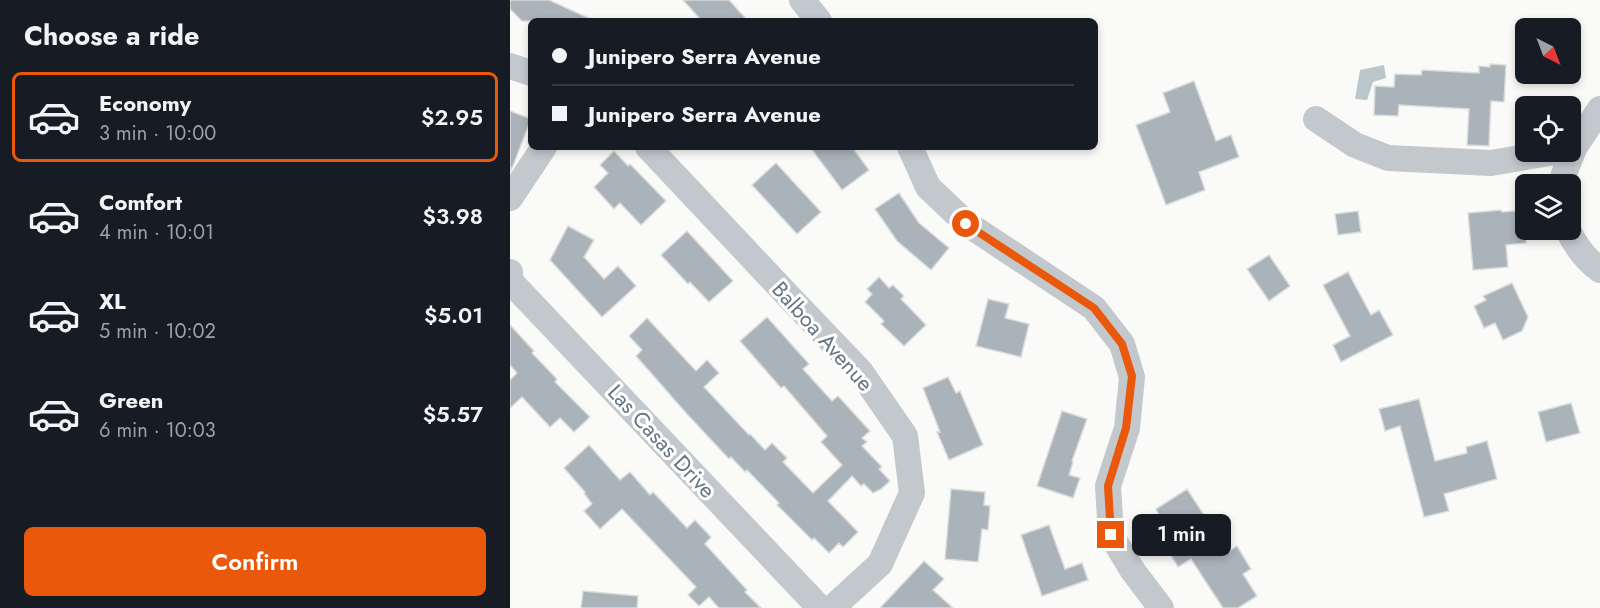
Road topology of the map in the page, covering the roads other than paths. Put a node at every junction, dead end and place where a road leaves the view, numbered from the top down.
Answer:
1 (802, 0) edge
2 (817, 18) edge
3 (510, 66) edge
4 (528, 72) edge
5 (1600, 109) edge
6 (1316, 118) dead end
7 (1581, 133) edge
8 (542, 150) edge
9 (651, 150) edge
10 (911, 150) edge
11 (1515, 159) edge
12 (510, 198) edge
13 (1573, 240) edge
14 (1600, 270) edge
15 (510, 272) edge
16 (820, 608) edge
17 (832, 608) edge
18 (1161, 608) edge

1 - 2 street
3 - 4 street
5 - 7 street
6 - 11 street
8 - 12 street
9 - 17 street, Balboa Avenue
10 - 18 street
13 - 14 street
15 - 16 street, Las Casas Drive

